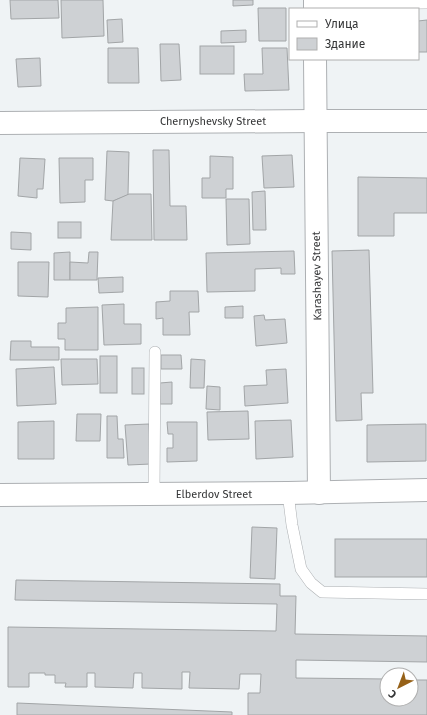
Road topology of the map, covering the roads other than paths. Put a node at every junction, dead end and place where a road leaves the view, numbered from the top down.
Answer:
1 (427, 3) edge
2 (315, 4) edge
3 (315, 60) edge
4 (315, 121) junction
5 (427, 121) edge
6 (0, 123) edge
7 (155, 352) dead end
8 (427, 490) edge
9 (288, 493) junction
10 (319, 493) junction
11 (154, 494) junction
12 (0, 495) edge
13 (427, 594) edge

1 - 2 lane
3 - 4 street, Karashaуev Street
4 - 5 street, Chernyshevsky Street
4 - 6 street, Chernyshevsky Street
4 - 10 street, Karashaуev Street
7 - 11 lane
8 - 10 street, Elberdov Street
9 - 10 street, Elberdov Street
9 - 11 street, Elberdov Street
9 - 13 lane
11 - 12 street, Elberdov Street

